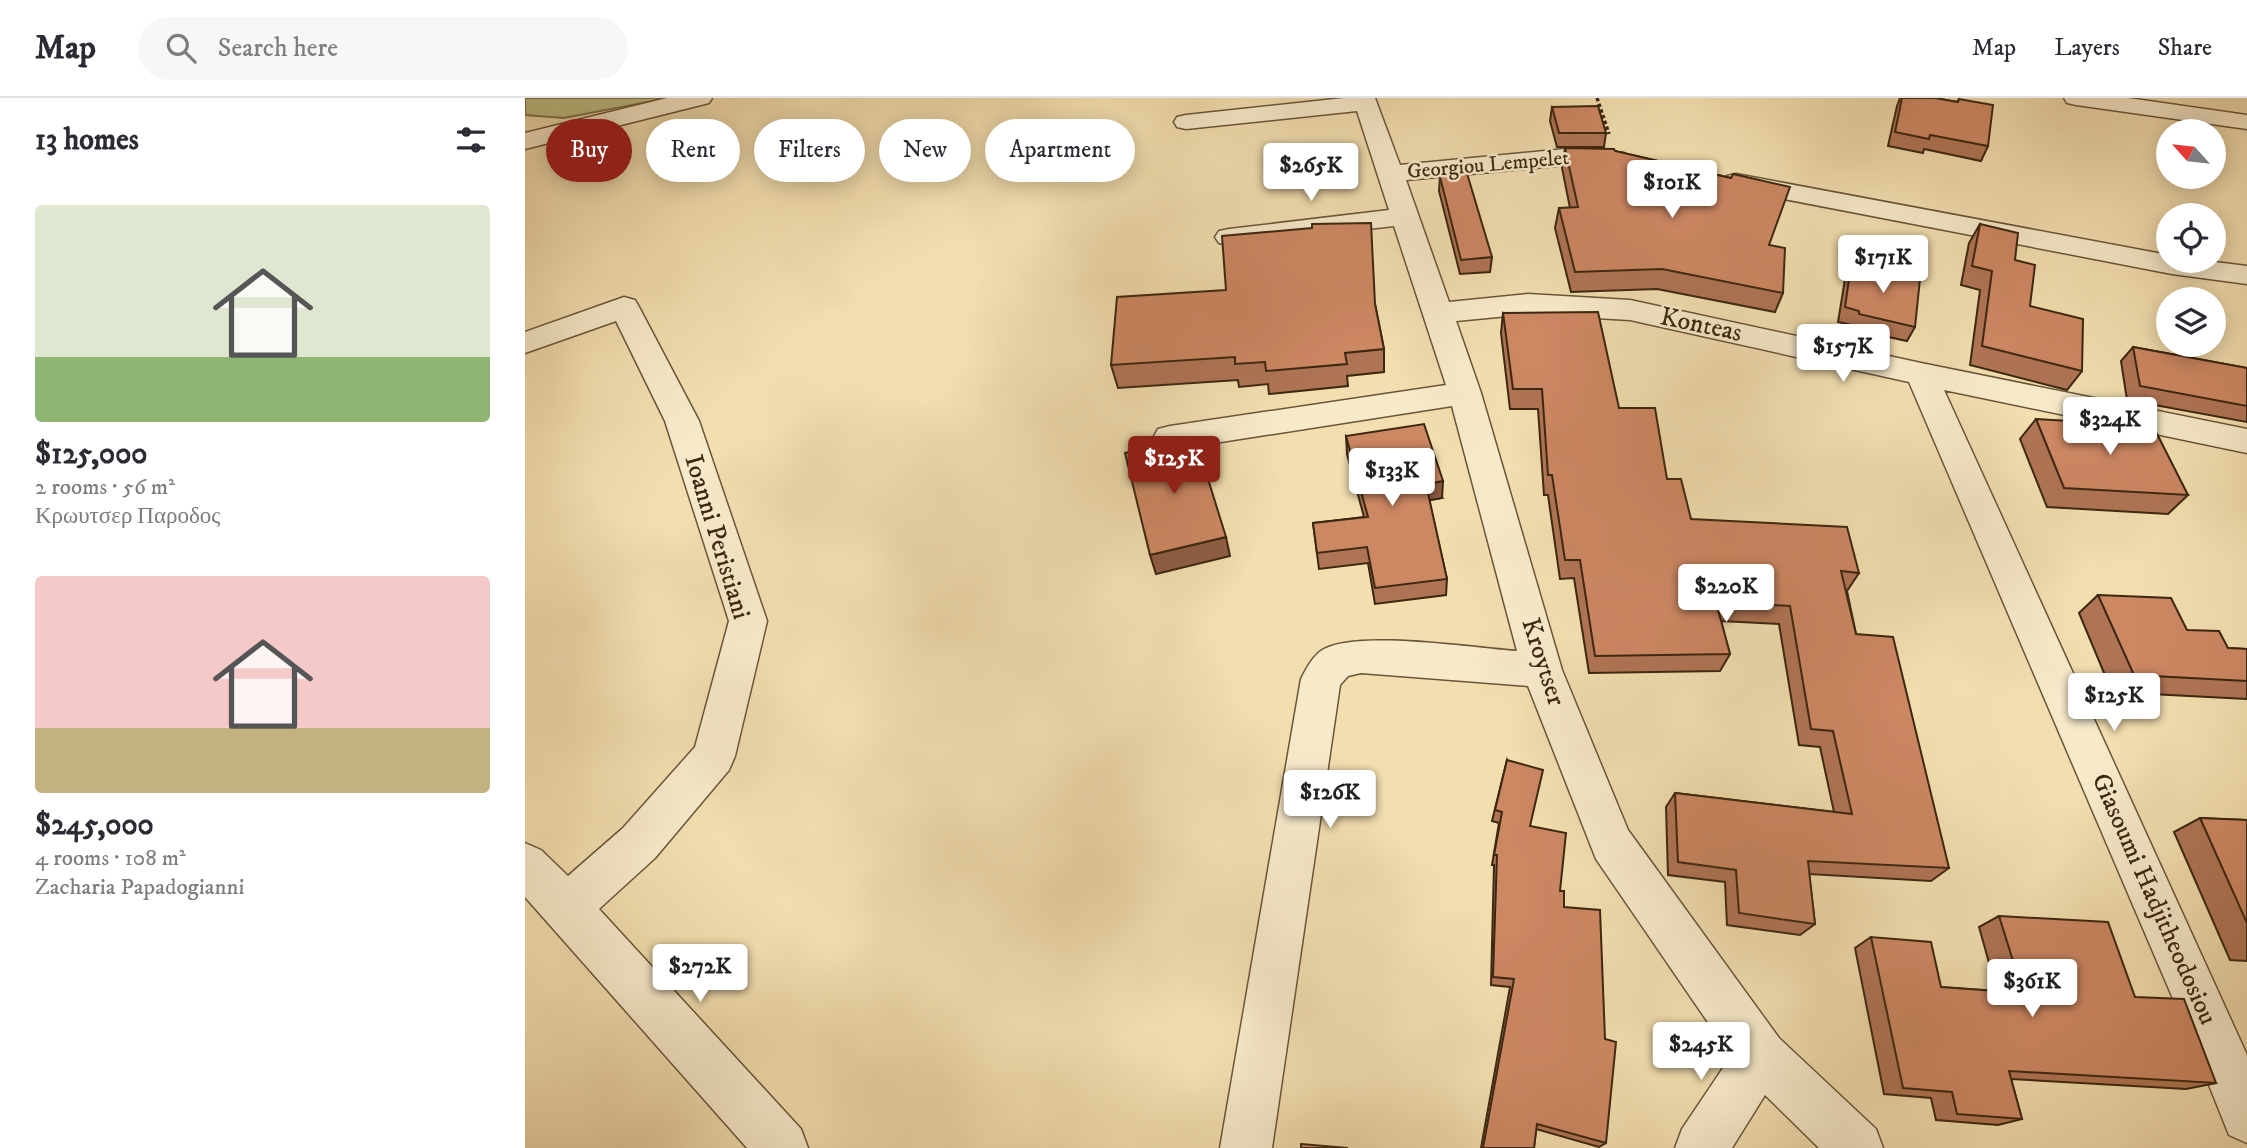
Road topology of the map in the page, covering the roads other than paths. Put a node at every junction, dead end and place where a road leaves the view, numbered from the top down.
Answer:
1 (700, 98) edge
2 (2075, 98) edge
3 (1186, 122) dead end
4 (2247, 122) edge
5 (525, 141) edge
6 (1643, 164) edge
7 (1391, 174) junction
8 (1710, 177) edge
9 (1404, 217) junction
10 (1223, 237) edge
11 (2247, 275) edge
12 (1439, 313) junction
13 (525, 343) edge
14 (1921, 374) junction
15 (1465, 393) junction
16 (1170, 438) dead end
17 (2247, 441) edge
18 (1542, 670) junction
19 (525, 865) edge
20 (567, 908) junction
21 (2232, 1043) edge
22 (1761, 1056) junction
23 (2247, 1117) edge
24 (782, 1148) edge
25 (1247, 1148) edge
26 (1701, 1148) edge
27 (1857, 1148) edge

1 - 5 street
2 - 4 street
3 - 7 street, Kroytser
6 - 7 street, Georgiou Lempelet
7 - 9 street, Kroytser
8 - 11 street
9 - 10 street
9 - 12 street, Kroytser
12 - 14 street, Konteas
12 - 15 street, Kroytser
13 - 20 street, Ioanni Peristiani
14 - 17 street, Konteas
14 - 21 street, Giasoumi Hadjitheodosiou
15 - 16 street
15 - 18 street, Kroytser
18 - 22 street, Kroytser
18 - 25 street
19 - 20 street
20 - 24 street
21 - 23 street, Giasoumi Hadjitheodosiou
22 - 26 street
22 - 27 street, Kroytser

